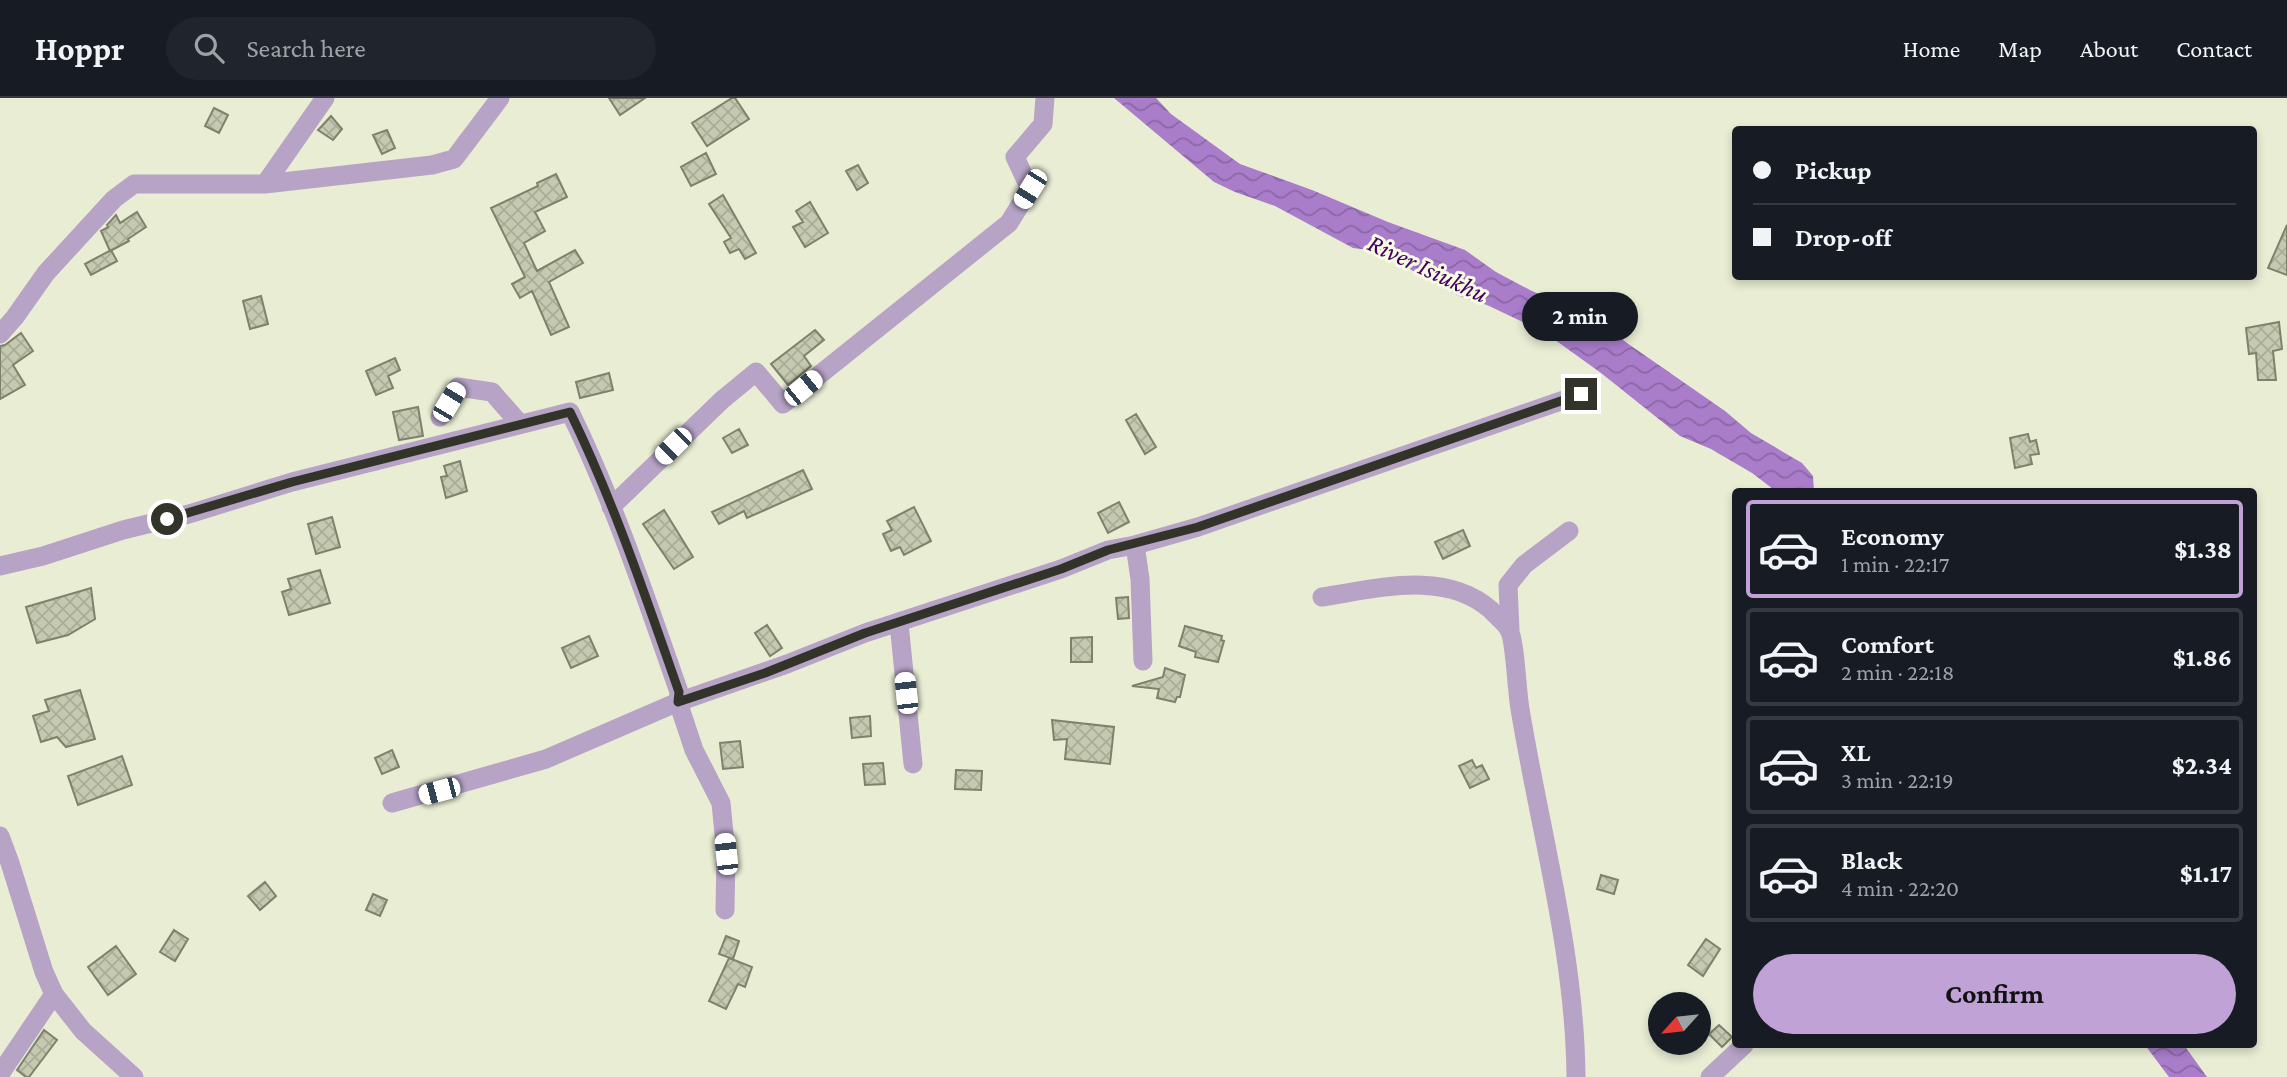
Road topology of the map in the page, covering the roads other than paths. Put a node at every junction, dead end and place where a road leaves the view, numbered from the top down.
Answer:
1 (325, 98) edge
2 (500, 98) edge
3 (1045, 98) edge
4 (265, 184) junction
5 (0, 334) edge
6 (1581, 394) dead end
7 (440, 417) dead end
8 (520, 424) junction
9 (611, 507) junction
10 (1569, 531) dead end
11 (1135, 545) junction
12 (0, 566) edge
13 (1322, 597) dead end
14 (899, 623) junction
15 (1510, 630) junction
16 (1143, 661) dead end
17 (678, 702) junction
18 (913, 764) dead end
19 (393, 803) dead end
20 (0, 836) edge
21 (725, 909) dead end
22 (54, 994) junction
23 (1741, 1048) edge
24 (0, 1074) edge
25 (134, 1077) edge
26 (1576, 1077) edge
27 (1710, 1077) edge

1 - 4 street
2 - 4 street
3 - 9 street
4 - 5 street
6 - 11 street
7 - 8 street
8 - 9 street
8 - 12 street
9 - 17 street
10 - 15 street
11 - 14 street
11 - 16 street
13 - 15 street
14 - 17 street
14 - 18 street
15 - 26 street
17 - 19 street
17 - 21 street
20 - 22 street
22 - 24 street
22 - 25 street
23 - 27 street

